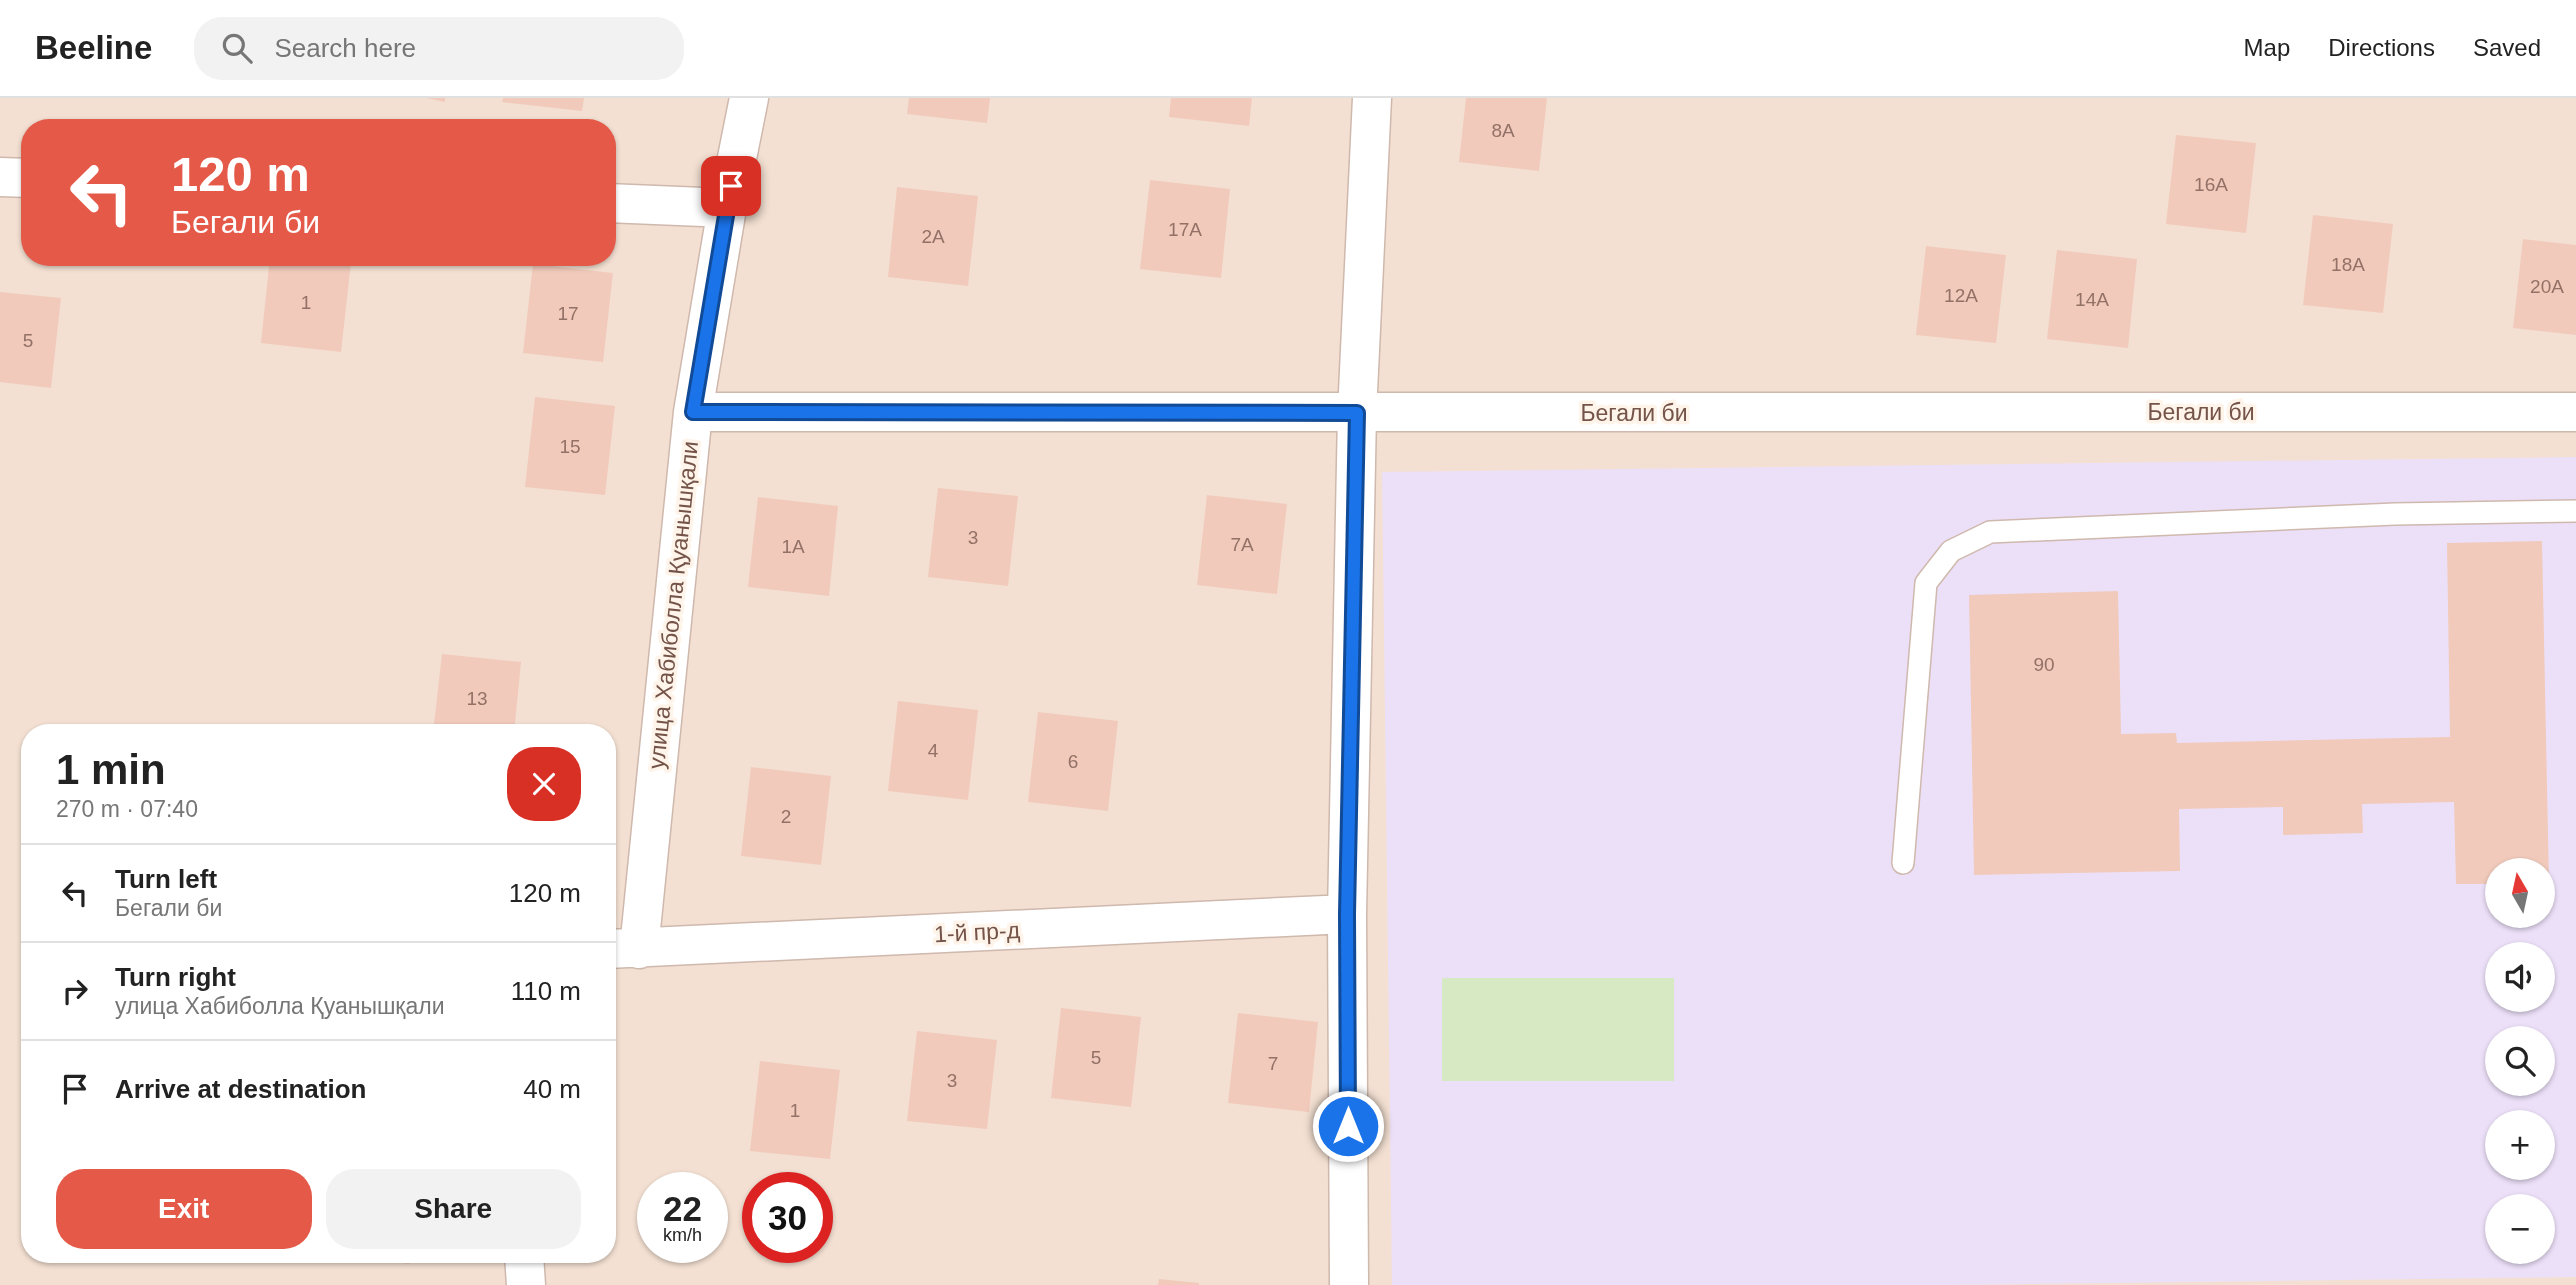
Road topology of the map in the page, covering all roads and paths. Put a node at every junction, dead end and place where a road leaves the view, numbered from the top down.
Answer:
1 (749, 98) edge
2 (1372, 98) edge
3 (0, 177) edge
4 (21, 178) edge
5 (616, 203) edge
6 (727, 208) junction
7 (693, 412) junction
8 (2576, 412) edge
9 (1357, 413) junction
10 (2576, 510) edge
11 (1903, 863) dead end
12 (1347, 914) junction
13 (623, 949) edge
14 (525, 1263) edge
15 (526, 1285) edge
16 (1349, 1285) edge

1 - 6 street, улица Хабиболла Қуанышқали
2 - 9 street
3 - 4 street
5 - 6 street
6 - 7 street, улица Хабиболла Қуанышқали
7 - 9 street, Бегали би
7 - 13 street, улица Хабиболла Қуанышқали
8 - 9 street, Бегали би
9 - 12 street
10 - 11 lane
12 - 13 street, 1-й пр-д
12 - 16 street
14 - 15 street

